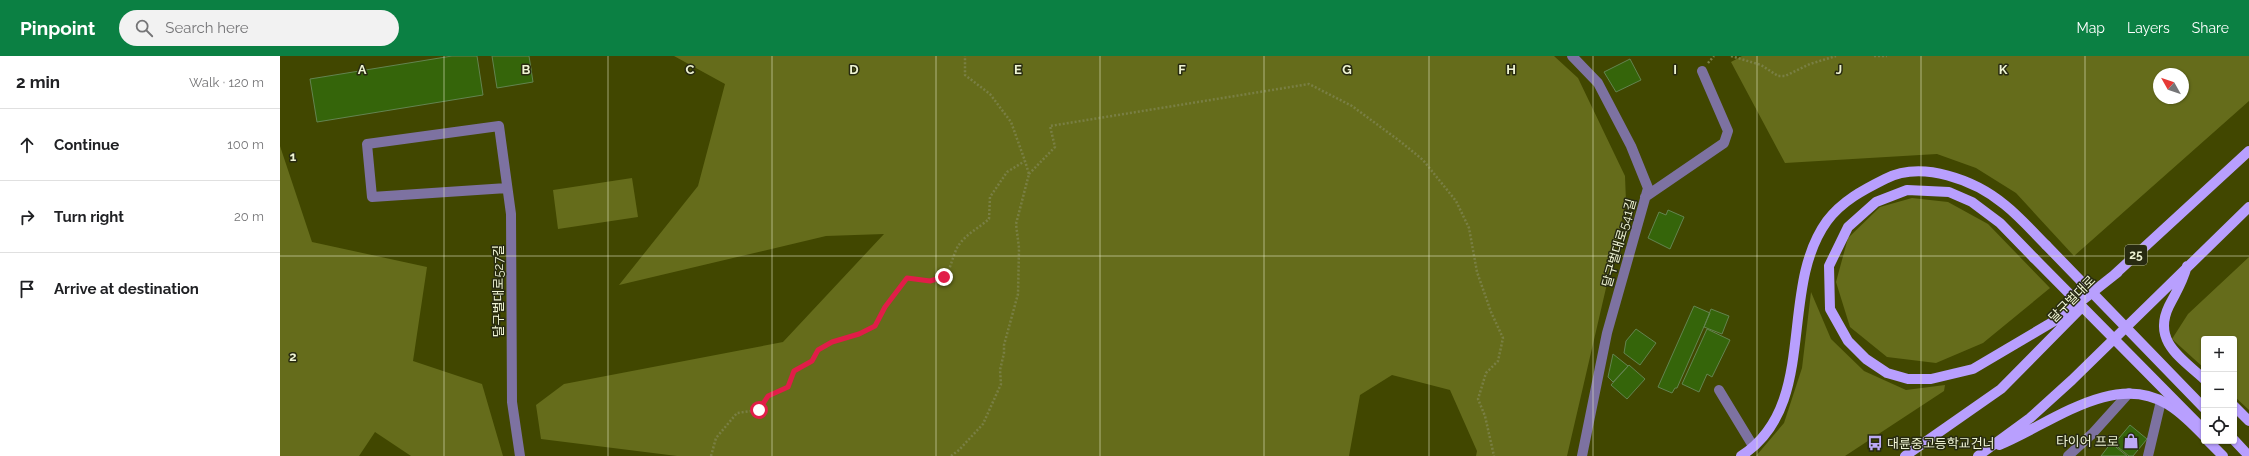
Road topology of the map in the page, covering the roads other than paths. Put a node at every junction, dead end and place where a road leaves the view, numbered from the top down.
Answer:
1 (1576, 57) edge
2 (1702, 70) dead end
3 (2249, 151) edge
4 (507, 188) junction
5 (1646, 197) junction
6 (2249, 207) edge
7 (2187, 266) junction
8 (2118, 272) junction
9 (2079, 303) edge
10 (2079, 303) edge
11 (2079, 303) edge
12 (2079, 303) edge
13 (2201, 376) edge
14 (1719, 390) dead end
15 (2129, 393) junction
16 (2161, 401) junction
17 (2201, 405) edge
18 (2236, 408) edge
19 (2249, 421) edge
20 (2201, 427) edge
21 (2201, 433) edge
22 (2237, 443) edge
23 (2211, 444) edge
24 (2217, 444) edge
25 (1753, 446) junction
26 (1981, 453) edge
27 (520, 456) edge
28 (1582, 456) edge
29 (1741, 456) edge
30 (1905, 456) edge
31 (2068, 456) edge
32 (2148, 456) edge
33 (2223, 456) edge
34 (2228, 456) edge
35 (2249, 456) edge

1 - 5 street, 달구벌대로541길
2 - 5 street
3 - 8 main road, 달구벌대로 / 25
4 - 4 street, 달구벌대로527길
4 - 27 street, 달구벌대로527길
5 - 28 street, 달구벌대로541길
6 - 7 main road
7 - 13 main road
7 - 26 main road
8 - 9 main road, bridge
8 - 30 main road, 달구벌대로 / 25
10 - 11 main road, bridge
12 - 20 main road, bridge
14 - 25 street
15 - 16 main road
15 - 26 main road
15 - 31 street
16 - 21 main road
16 - 32 street
17 - 25 main road, bridge
18 - 19 main road
22 - 35 main road
23 - 33 main road
24 - 34 main road
25 - 29 main road

